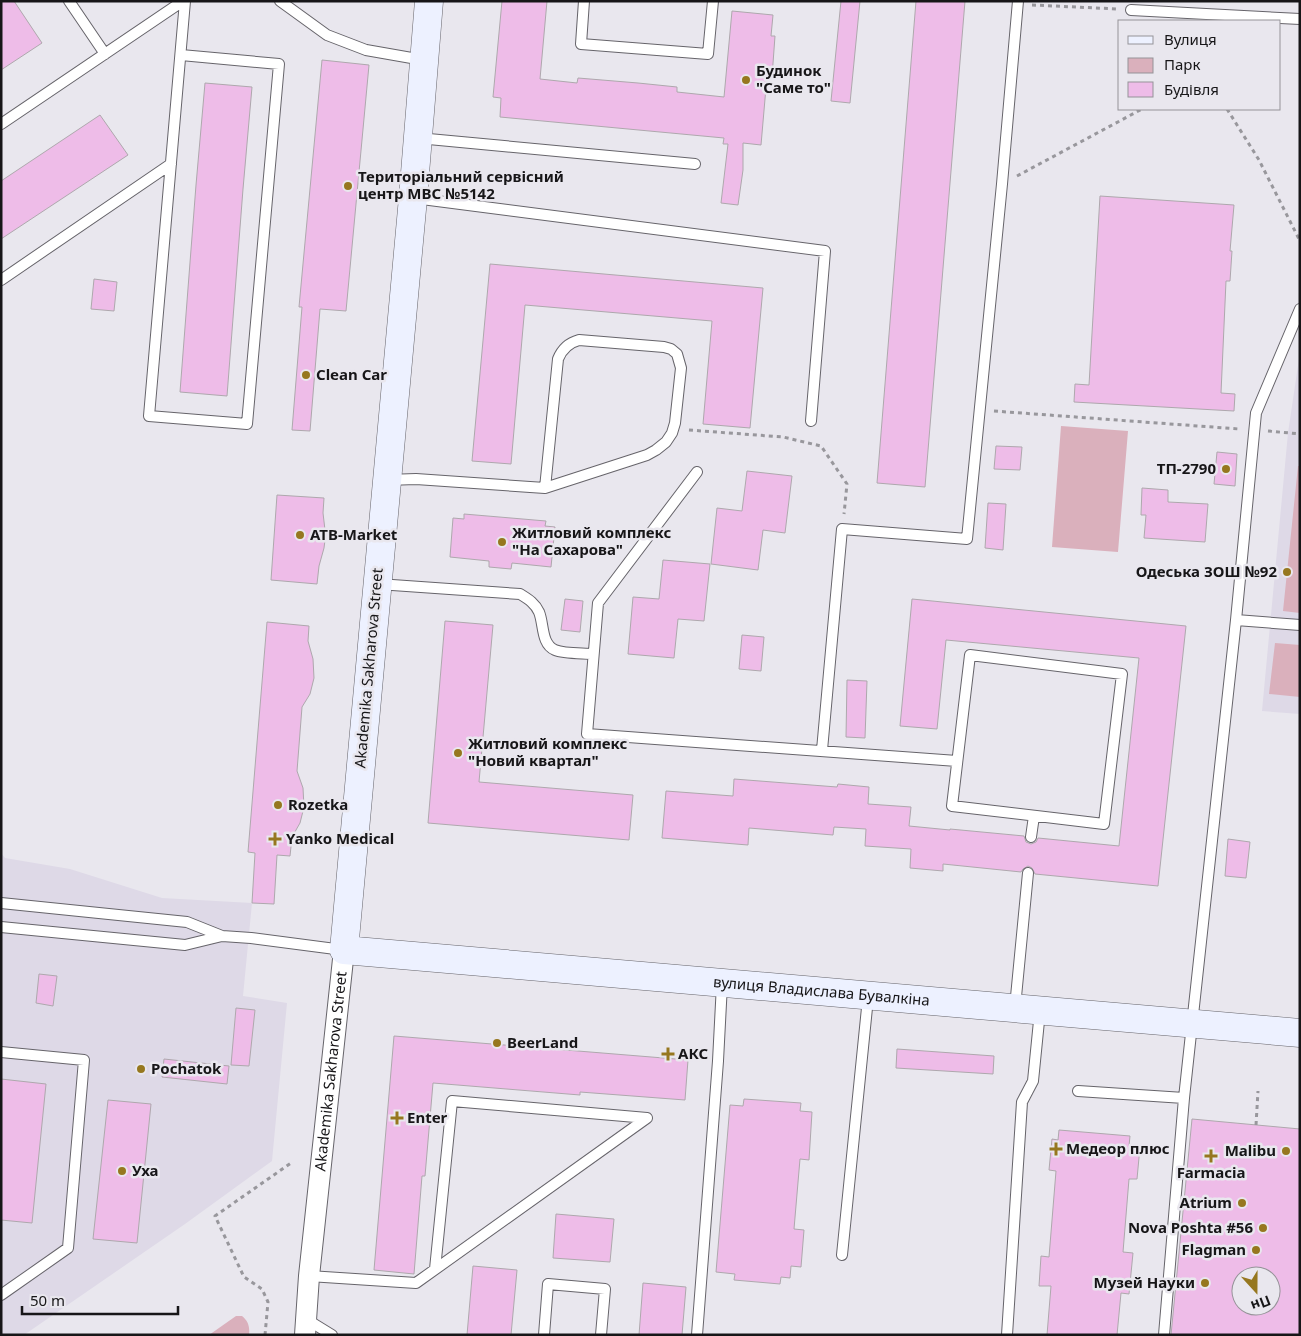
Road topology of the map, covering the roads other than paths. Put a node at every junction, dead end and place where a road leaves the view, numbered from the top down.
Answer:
1 (69, 1) edge
2 (184, 1) edge
3 (280, 1) edge
4 (429, 1) edge
5 (584, 1) edge
6 (713, 1) edge
7 (1018, 3) edge
8 (1131, 10) road end
9 (1300, 19) edge
10 (105, 54) junction
11 (181, 55) junction
12 (424, 60) junction
13 (3, 119) edge
14 (417, 138) junction
15 (171, 164) junction
16 (695, 164) dead end
17 (413, 198) junction
18 (1, 280) edge
19 (1300, 309) edge
20 (811, 421) dead end
21 (697, 472) dead end
22 (386, 480) junction
23 (545, 488) junction
24 (377, 584) junction
25 (1236, 620) junction
26 (1300, 625) edge
27 (593, 654) junction
28 (822, 750) junction
29 (957, 761) junction
30 (1034, 816) junction
31 (1031, 837) dead end
32 (1028, 873) dead end
33 (1, 903) edge
34 (1, 926) edge
35 (222, 936) junction
36 (344, 950) junction
37 (722, 982) junction
38 (869, 995) junction
39 (1028, 1009) junction
40 (1192, 1024) junction
41 (1300, 1033) edge
42 (1, 1052) edge
43 (1078, 1091) dead end
44 (1184, 1098) junction
45 (842, 1255) dead end
46 (435, 1269) junction
47 (308, 1276) junction
48 (1, 1295) edge
49 (305, 1327) edge
50 (332, 1335) edge
51 (544, 1335) edge
52 (601, 1335) edge
53 (697, 1335) edge
54 (1007, 1335) edge
55 (1164, 1335) edge

1 - 10 lane
2 - 10 lane
2 - 11 lane
3 - 12 lane
4 - 12 street, Akademika Sakharova Street
5 - 6 lane
7 - 28 lane
8 - 9 lane
10 - 13 lane
11 - 15 lane
11 - 15 lane
12 - 14 street, Akademika Sakharova Street
14 - 16 lane
14 - 17 street, Akademika Sakharova Street
15 - 18 lane
17 - 20 lane
17 - 22 street, Akademika Sakharova Street
19 - 25 lane
21 - 27 lane
22 - 23 lane
22 - 24 street, Akademika Sakharova Street
23 - 23 lane
24 - 27 lane
24 - 36 street, Akademika Sakharova Street
25 - 26 lane
25 - 40 lane
27 - 28 lane
28 - 29 lane
29 - 30 lane
29 - 30 lane
30 - 31 lane
32 - 39 lane
33 - 35 lane
34 - 35 lane
35 - 36 lane
36 - 37 street, вулиця Владислава Бувалкіна
36 - 47 street, Akademika Sakharova Street
37 - 38 street, вулиця Владислава Бувалкіна
37 - 53 lane
38 - 39 street, вулиця Владислава Бувалкіна
38 - 45 lane
39 - 40 street, вулиця Владислава Бувалкіна
39 - 54 lane
40 - 41 street, вулиця Владислава Бувалкіна
40 - 44 lane
42 - 48 lane
43 - 44 lane
44 - 55 lane
46 - 46 lane
46 - 47 lane
47 - 49 street, Akademika Sakharova Street
49 - 50 lane
51 - 52 lane

